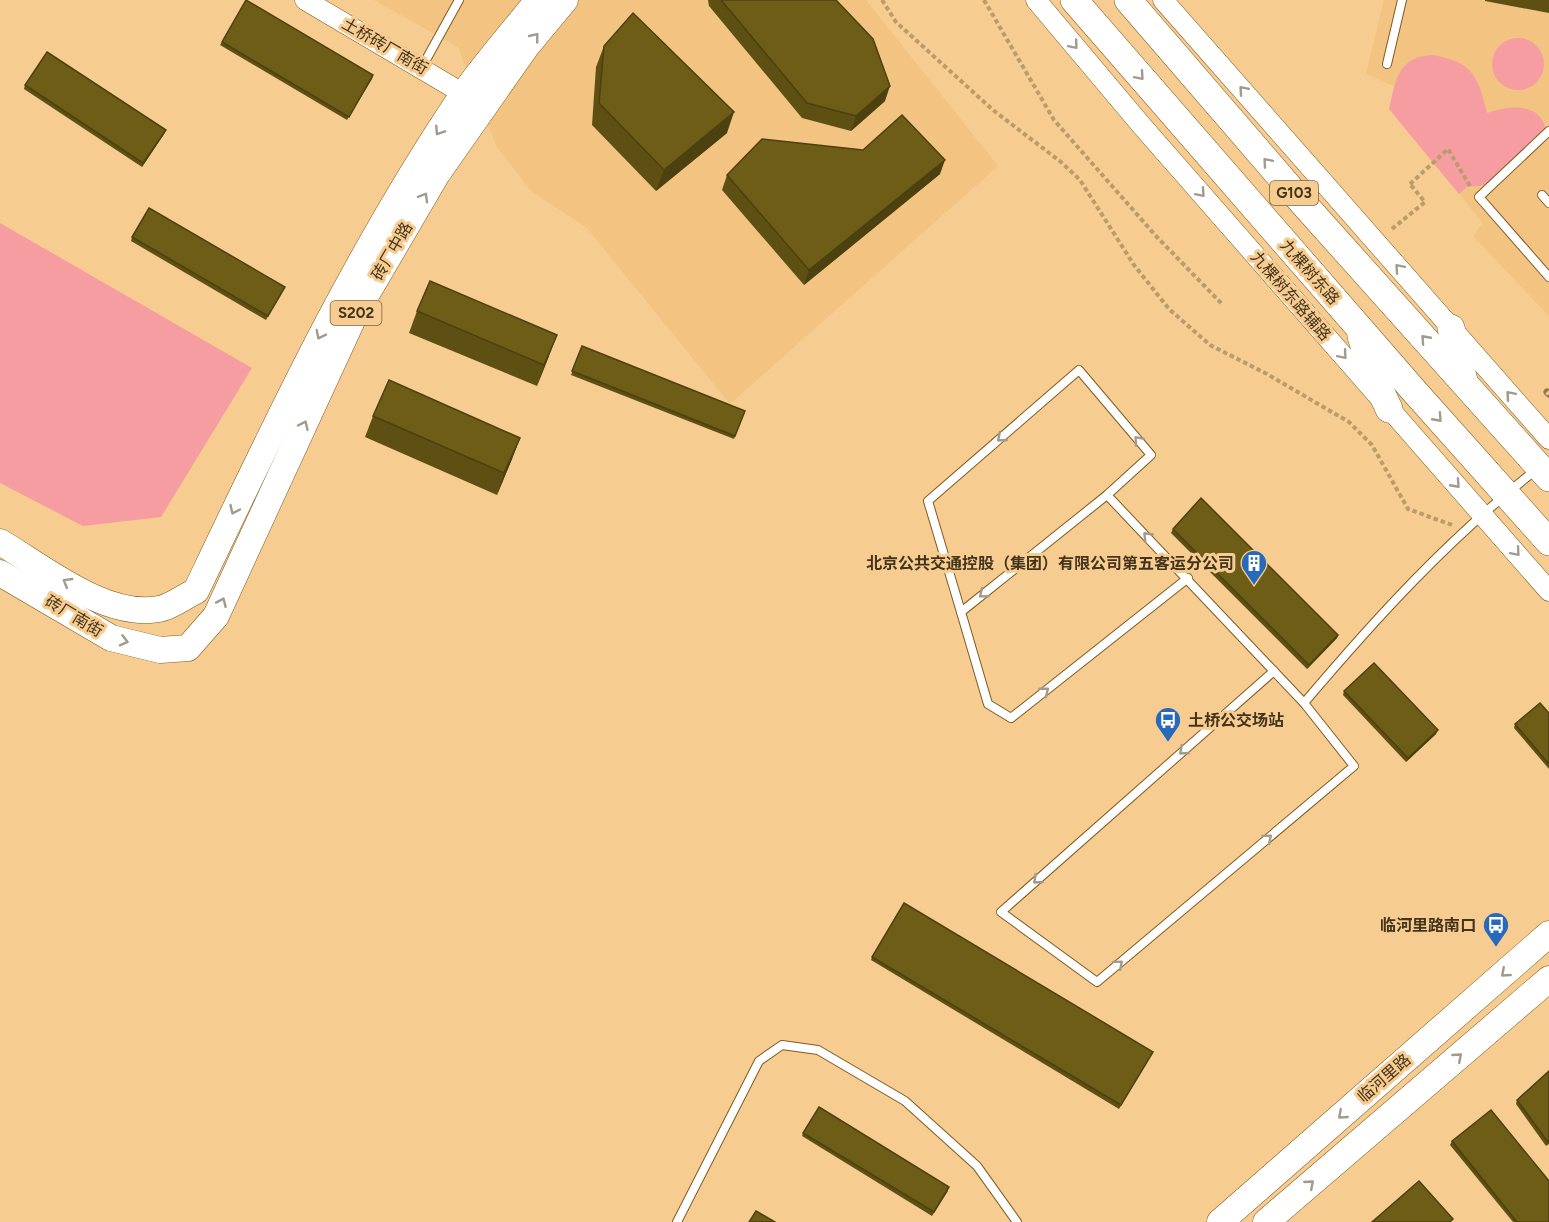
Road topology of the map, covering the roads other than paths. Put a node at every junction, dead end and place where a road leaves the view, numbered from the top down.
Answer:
1 (305, 0) edge
2 (538, 0) edge
3 (565, 0) edge
4 (1036, 0) edge
5 (1074, 0) edge
6 (1128, 0) edge
7 (1163, 0) edge
8 (1402, 0) edge
9 (460, 1) edge
10 (1387, 64) dead end
11 (422, 68) junction
12 (464, 94) junction
13 (1549, 132) edge
14 (1542, 195) dead end
15 (1549, 203) edge
16 (1549, 278) edge
17 (1358, 327) junction
18 (1451, 328) junction
19 (1464, 382) junction
20 (1389, 409) junction
21 (1549, 439) edge
22 (1544, 473) edge
23 (1506, 494) junction
24 (1107, 495) junction
25 (1482, 514) junction
26 (0, 542) edge
27 (1549, 542) edge
28 (0, 573) edge
29 (1188, 578) junction
30 (1549, 591) edge
31 (160, 609) joint
32 (961, 612) junction
33 (188, 648) joint
34 (1274, 671) junction
35 (1304, 703) junction
36 (1549, 934) edge
37 (1549, 979) edge
38 (677, 1222) edge
39 (1017, 1222) edge
40 (1220, 1222) edge
41 (1266, 1222) edge

1 - 11 street, 土桥砖厂南街
2 - 12 main road, 砖厂中路 / S202
33 -> 3 main road, 砖厂中路 / S202
4 -> 20 street, 九棵树东路辅路
5 -> 17 highway, 九棵树东路 / G103
19 -> 6 highway, G103
18 -> 7 street
8 - 10 lane
9 - 11 lane
11 - 12 street, 土桥砖厂南街
12 -> 31 main road, 砖厂中路 / S202
13 - 16 lane
14 - 15 lane
17 - 20 highway
17 -> 23 highway, 九棵树东路 / G103
18 - 19 highway
21 -> 18 street
19 - 22 highway, G103
20 -> 25 street, 九棵树东路辅路
22 - 23 lane
23 - 25 lane
23 - 27 highway, 九棵树东路 / G103
29 -> 24 lane
24 -> 32 lane
24 -> 32 lane
25 -> 30 street, 九棵树东路辅路
25 - 35 lane
31 -> 26 main road, 砖厂南街 / S202
28 -> 33 main road, 砖厂南街 / S202
32 -> 29 lane
29 - 34 lane
34 - 35 lane
34 -> 35 lane
36 -> 40 main road, 临河里路
41 -> 37 main road, 临河里路
38 - 39 lane

